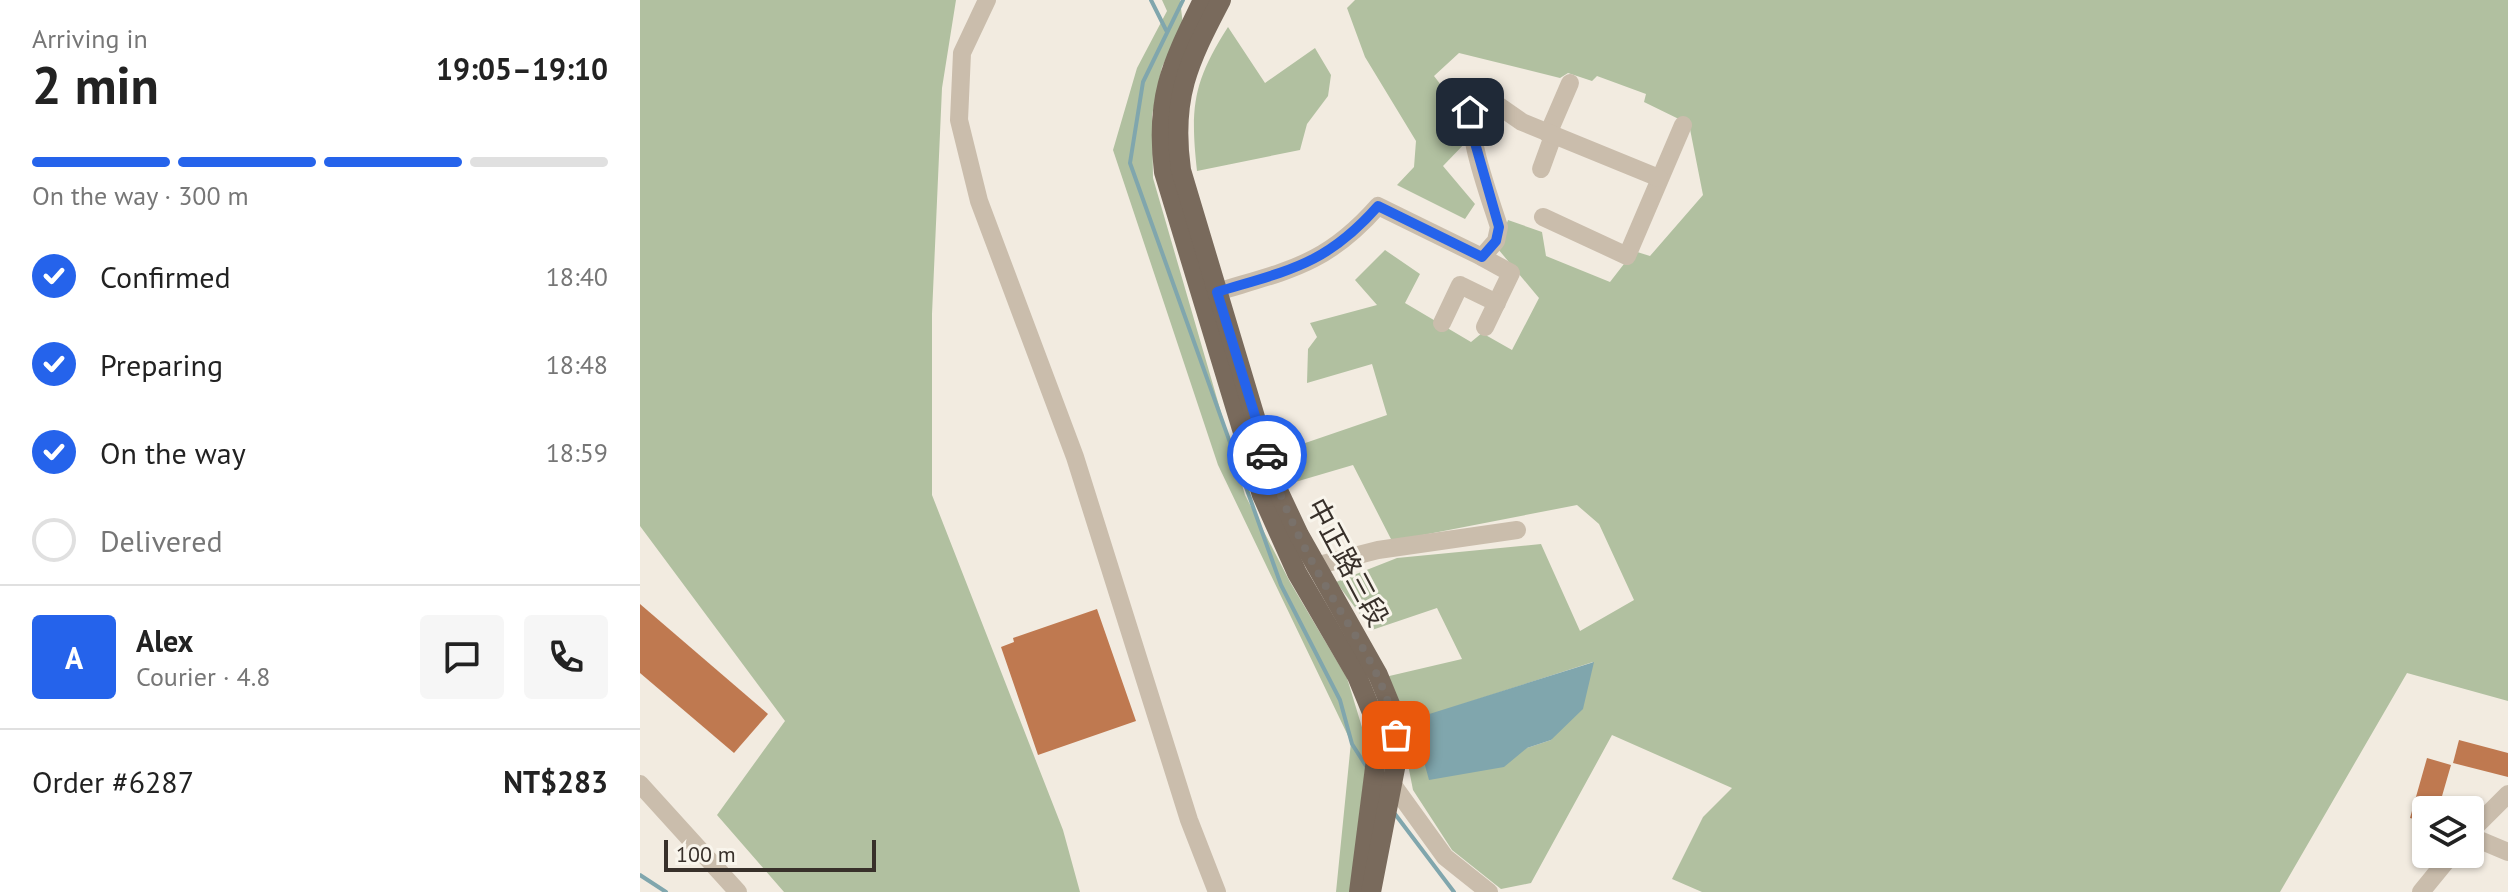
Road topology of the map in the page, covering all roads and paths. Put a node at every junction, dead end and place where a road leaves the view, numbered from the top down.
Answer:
1 (987, 0) edge
2 (1212, 2) edge
3 (1570, 83) dead end
4 (1683, 125) dead end
5 (1551, 135) junction
6 (1541, 169) dead end
7 (1659, 178) junction
8 (1543, 217) dead end
9 (1482, 257) junction
10 (1217, 292) junction
11 (1497, 303) junction
12 (1442, 323) dead end
13 (1485, 327) dead end
14 (1517, 530) dead end
15 (1315, 566) junction
16 (640, 784) edge
17 (1383, 784) junction
18 (2506, 800) edge
19 (2484, 821) edge
20 (2484, 841) edge
21 (2508, 852) edge
22 (2441, 868) edge
23 (2424, 891) edge
24 (738, 892) edge
25 (1217, 892) edge
26 (1359, 892) edge
27 (1371, 892) edge
28 (1489, 892) edge

1 - 25 street
2 - 10 main road, 中正路三段
2 - 17 main road, 中正路三段
3 - 5 street
4 - 7 street
5 - 6 street
5 - 7 street
5 - 9 street
7 - 8 street
9 - 10 street
9 - 11 street
10 - 15 main road, 中正路三段
11 - 12 street
11 - 13 street
14 - 15 street
15 - 17 main road, 中正路三段
16 - 24 street
17 - 26 main road
17 - 27 main road
17 - 28 street
18 - 19 street
20 - 21 street
22 - 23 street

